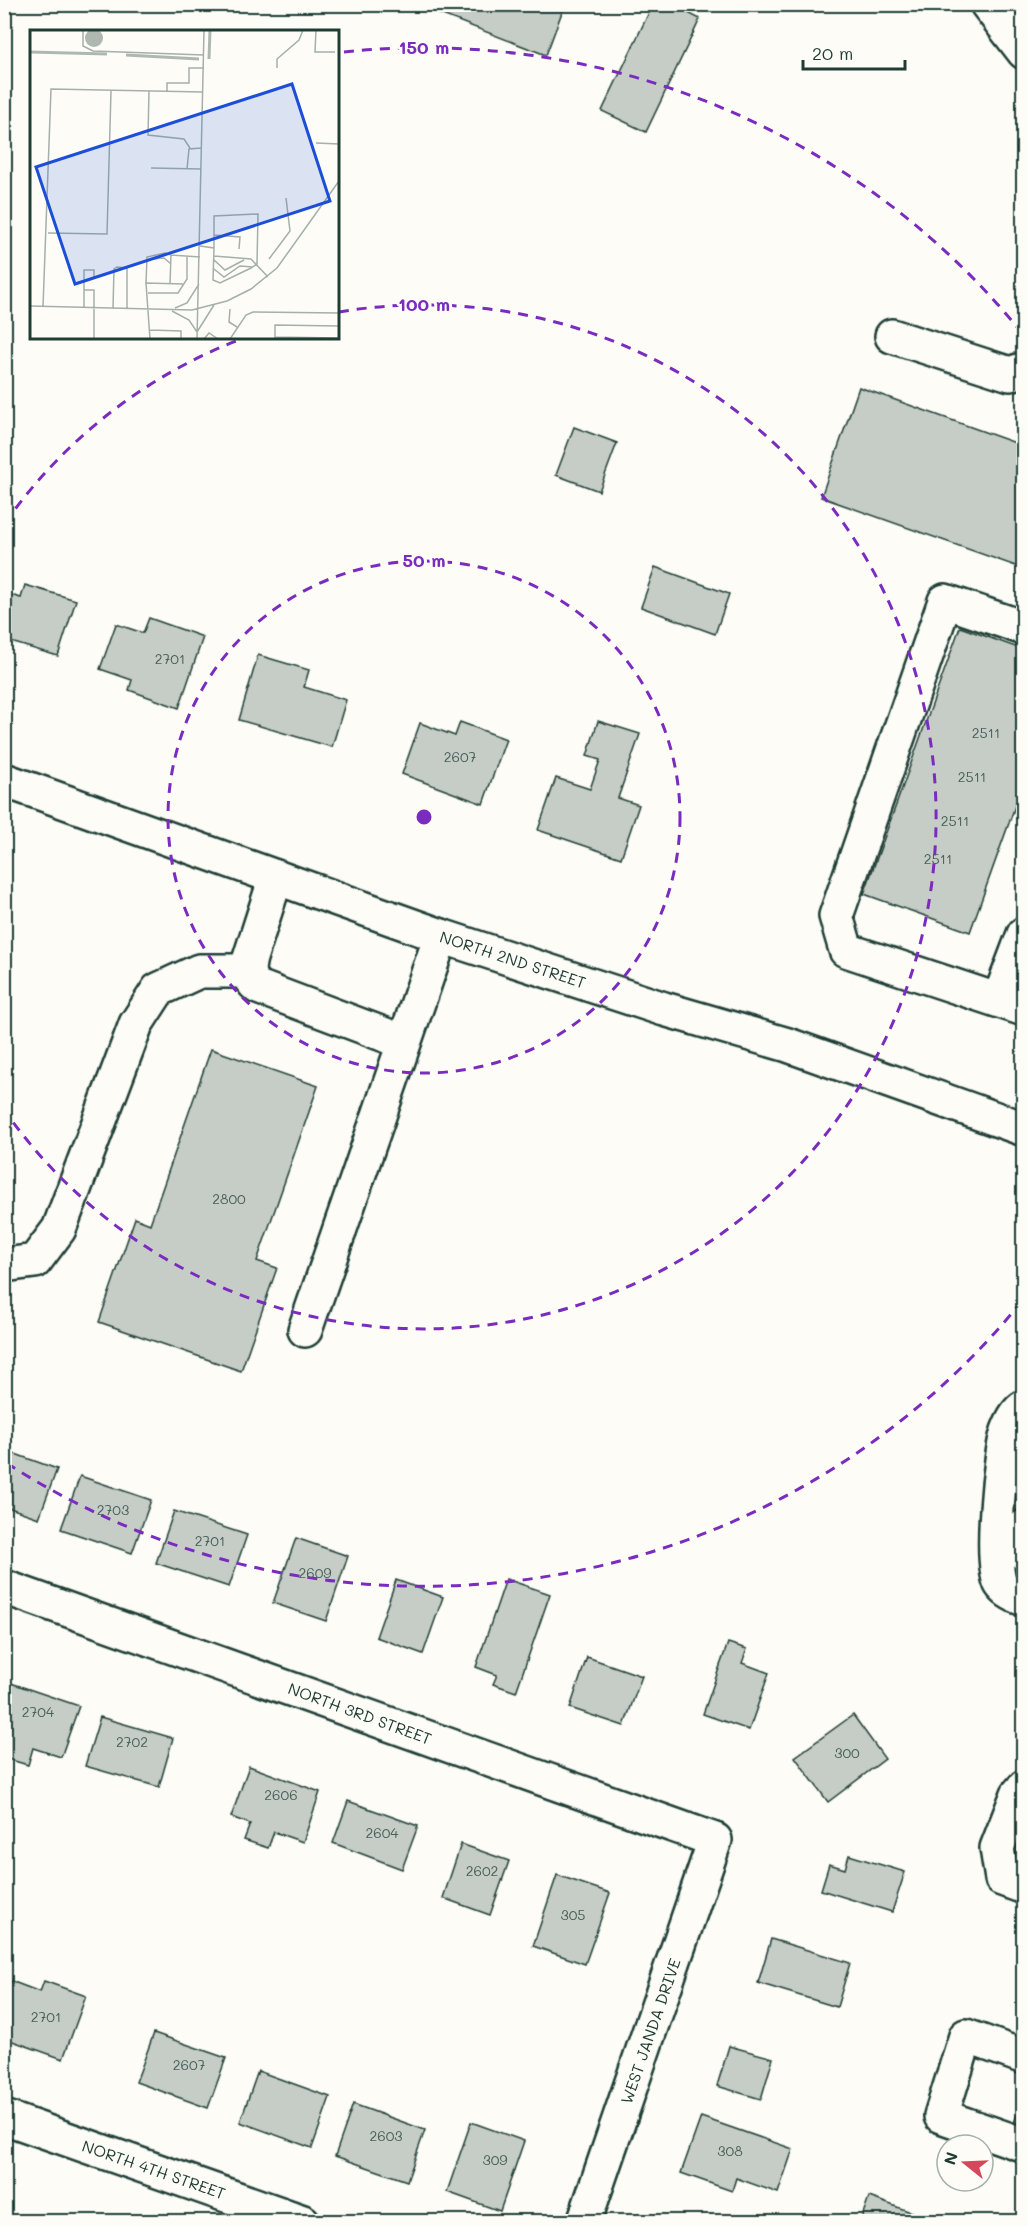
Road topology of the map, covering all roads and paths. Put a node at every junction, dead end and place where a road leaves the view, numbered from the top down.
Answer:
1 (987, 4) edge
2 (1023, 52) edge
3 (892, 336) dead end
4 (1023, 369) edge
5 (1023, 628) edge
6 (4, 780) edge
7 (276, 877) junction
8 (1023, 934) edge
9 (441, 936) junction
10 (248, 971) junction
11 (1011, 1004) edge
12 (404, 1042) junction
13 (1023, 1129) edge
14 (4, 1265) edge
15 (305, 1330) dead end
16 (1023, 1407) edge
17 (1023, 1527) edge
18 (1023, 1553) edge
19 (4, 1587) edge
20 (1023, 1599) edge
21 (1023, 1787) edge
22 (715, 1839) joint
23 (1023, 1887) edge
24 (1023, 2057) edge
25 (4, 2117) edge
26 (1023, 2145) edge
27 (303, 2222) edge
28 (584, 2222) edge

1 - 2 main road
3 - 4 main road
5 - 11 main road
6 - 7 main road, NORTH 2ND STREET
7 - 9 main road, NORTH 2ND STREET
7 - 10 main road
8 - 11 main road
9 - 12 main road
9 - 13 main road, NORTH 2ND STREET
10 - 12 main road
10 - 14 main road
12 - 15 main road
16 - 20 main road
17 - 18 main road
19 - 22 main road, NORTH 3RD STREET
21 - 23 main road
22 - 28 main road, WEST JANDA DRIVE
24 - 26 main road
25 - 27 main road, NORTH 4TH STREET

